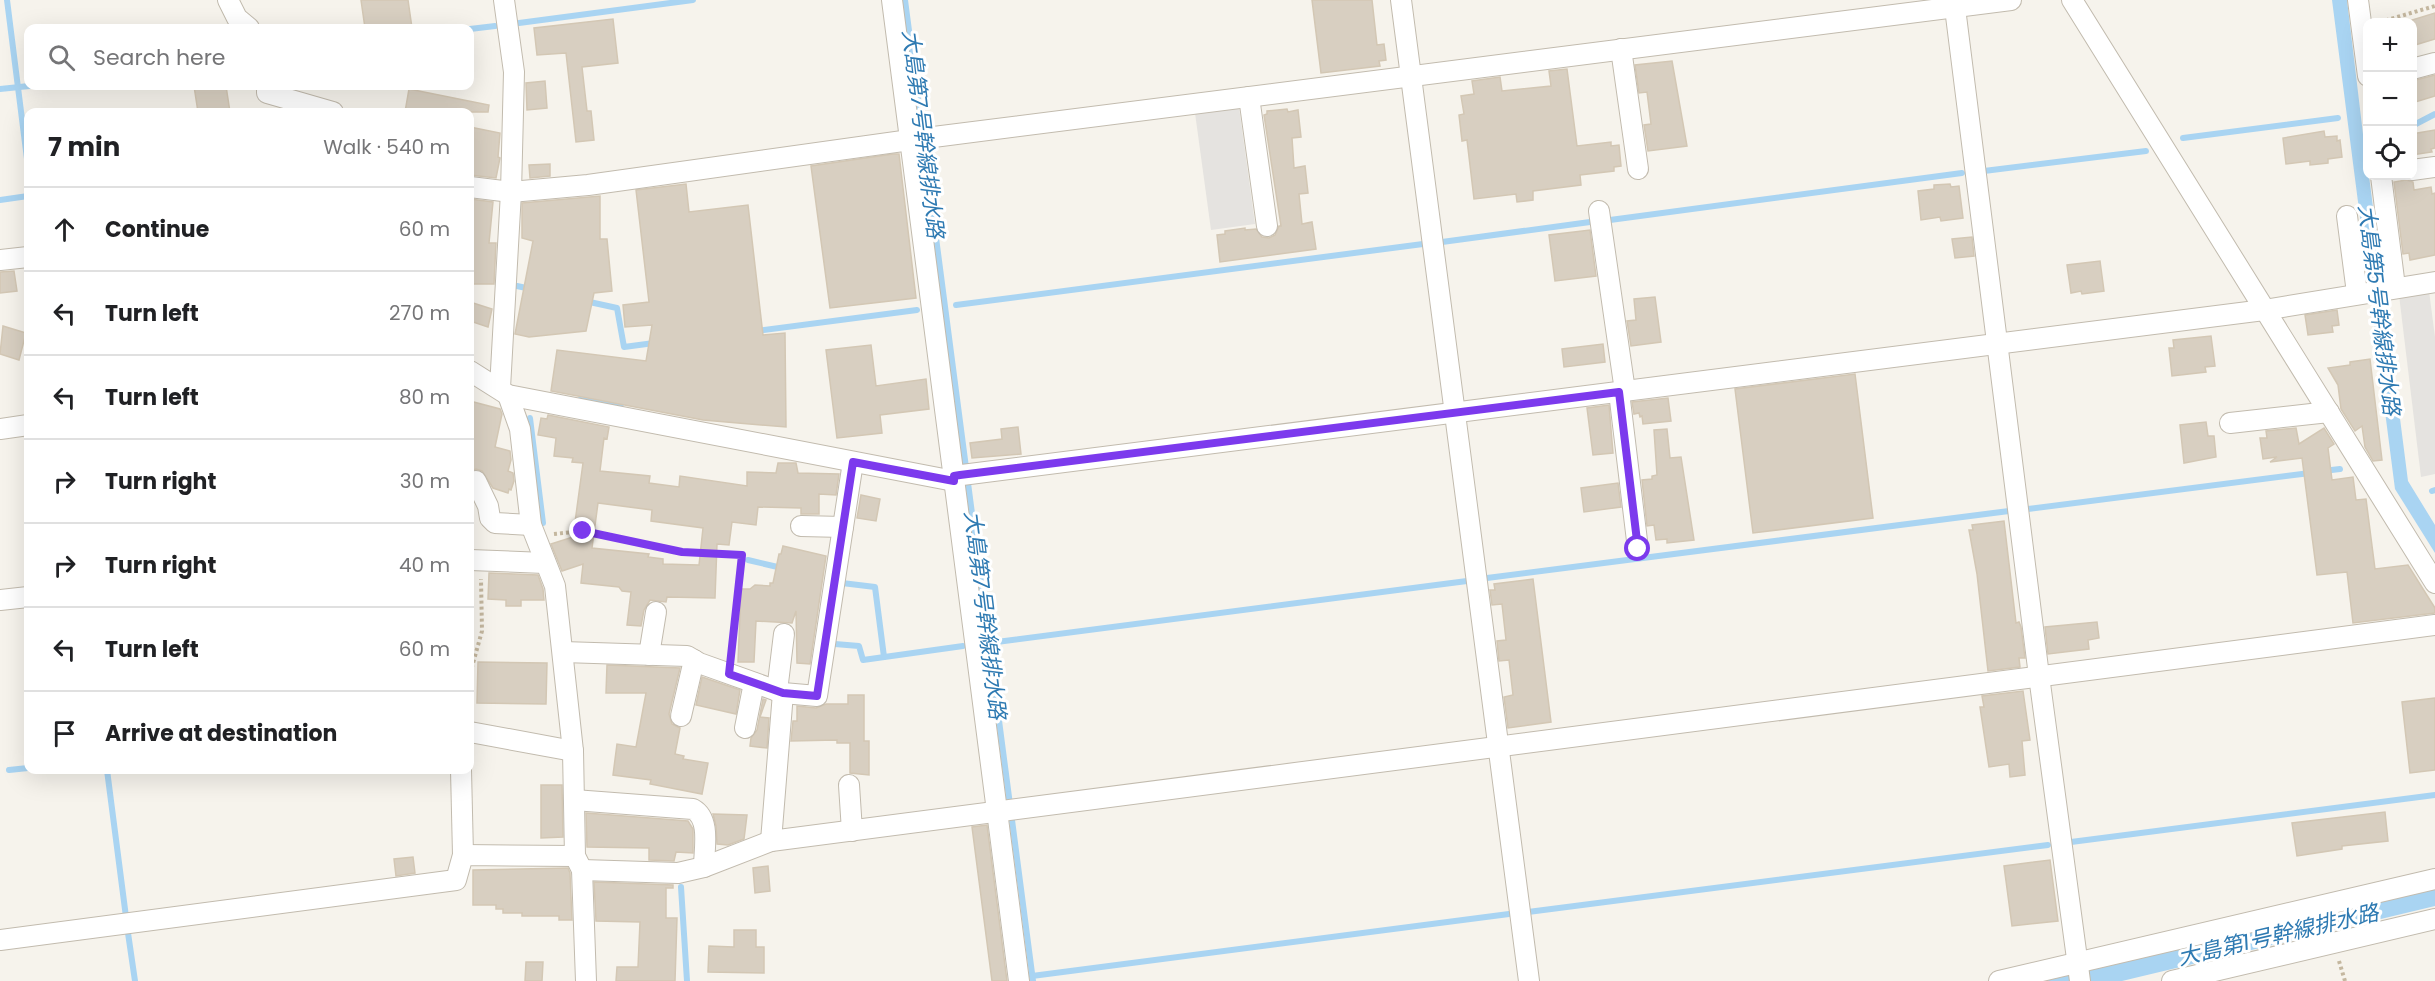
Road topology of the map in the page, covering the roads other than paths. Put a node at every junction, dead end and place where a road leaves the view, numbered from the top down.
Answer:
1 (228, 0) edge
2 (504, 0) edge
3 (892, 0) edge
4 (1401, 0) edge
5 (2011, 0) edge
6 (2072, 0) edge
7 (2358, 0) edge
8 (1954, 4) edge
9 (244, 24) edge
10 (1621, 49) junction
11 (2435, 63) edge
12 (2417, 68) edge
13 (2367, 72) edge
14 (1411, 76) junction
15 (267, 90) edge
16 (1249, 97) junction
17 (319, 108) edge
18 (919, 139) junction
19 (2435, 167) edge
20 (1638, 169) dead end
21 (2417, 169) edge
22 (2381, 180) edge
23 (474, 188) edge
24 (511, 192) junction
25 (1599, 211) dead end
26 (2347, 216) dead end
27 (1267, 226) dead end
28 (24, 257) edge
29 (0, 260) edge
30 (2435, 282) edge
31 (2393, 287) junction
32 (2362, 292) junction
33 (2264, 310) junction
34 (1997, 344) junction
35 (474, 373) edge
36 (1622, 391) junction
37 (504, 392) junction
38 (1454, 412) junction
39 (2329, 412) junction
40 (2230, 423) dead end
41 (24, 426) edge
42 (0, 429) edge
43 (853, 462) junction
44 (960, 477) junction
45 (476, 481) dead end
46 (801, 526) dead end
47 (843, 526) junction
48 (533, 531) junction
49 (1638, 549) dead end
50 (475, 560) edge
51 (545, 563) junction
52 (2435, 583) edge
53 (24, 597) edge
54 (0, 600) edge
55 (656, 612) dead end
56 (2435, 625) edge
57 (784, 634) dead end
58 (563, 652) junction
59 (649, 655) junction
60 (694, 660) junction
61 (2039, 676) junction
62 (754, 683) junction
63 (780, 692) junction
64 (681, 716) dead end
65 (745, 729) dead end
66 (474, 733) edge
67 (1497, 747) junction
68 (573, 751) junction
69 (461, 774) edge
70 (849, 785) dead end
71 (574, 800) junction
72 (1007, 810) junction
73 (852, 831) junction
74 (771, 841) junction
75 (463, 855) junction
76 (578, 863) junction
77 (704, 867) junction
78 (2435, 879) edge
79 (2435, 919) edge
80 (0, 940) edge
81 (2078, 970) edge
82 (586, 981) edge
83 (1019, 981) edge
84 (1529, 981) edge
85 (1999, 981) edge
86 (2172, 981) edge

1 - 9 street
2 - 24 street
3 - 18 street
4 - 14 street
5 - 8 street
6 - 33 street
7 - 13 street
8 - 10 street
8 - 34 street
10 - 14 street
10 - 20 street
11 - 12 street
14 - 16 street
14 - 38 street
15 - 17 street
16 - 18 street
16 - 27 street
18 - 24 street
18 - 44 street
19 - 21 street
22 - 31 street
23 - 24 street
24 - 37 street
25 - 36 street
26 - 32 street
28 - 29 street
30 - 31 street
31 - 32 street
32 - 33 street
33 - 34 street
33 - 39 street
34 - 36 street
34 - 61 street
35 - 37 street
36 - 38 street
36 - 49 street
37 - 43 street
37 - 48 street
38 - 44 street
38 - 67 street
39 - 40 street
39 - 52 street
41 - 42 street
43 - 44 street
43 - 47 street
44 - 72 street
45 - 48 street
46 - 47 street
47 - 63 street
48 - 51 street
50 - 51 street
51 - 58 street
53 - 54 street
55 - 59 street
56 - 61 street
57 - 63 street
58 - 59 street
58 - 68 street
59 - 60 street
60 - 62 street
60 - 64 street
61 - 67 street
61 - 81 street
62 - 63 street
62 - 65 street
63 - 74 street
66 - 68 street
67 - 72 street
67 - 84 street
68 - 71 street
69 - 75 street
70 - 73 street
71 - 76 street
71 - 77 street
72 - 73 street
72 - 83 street
73 - 74 street
74 - 77 street
75 - 76 street
75 - 80 street
76 - 77 street
76 - 82 street
78 - 81 street
79 - 86 street
81 - 85 street

